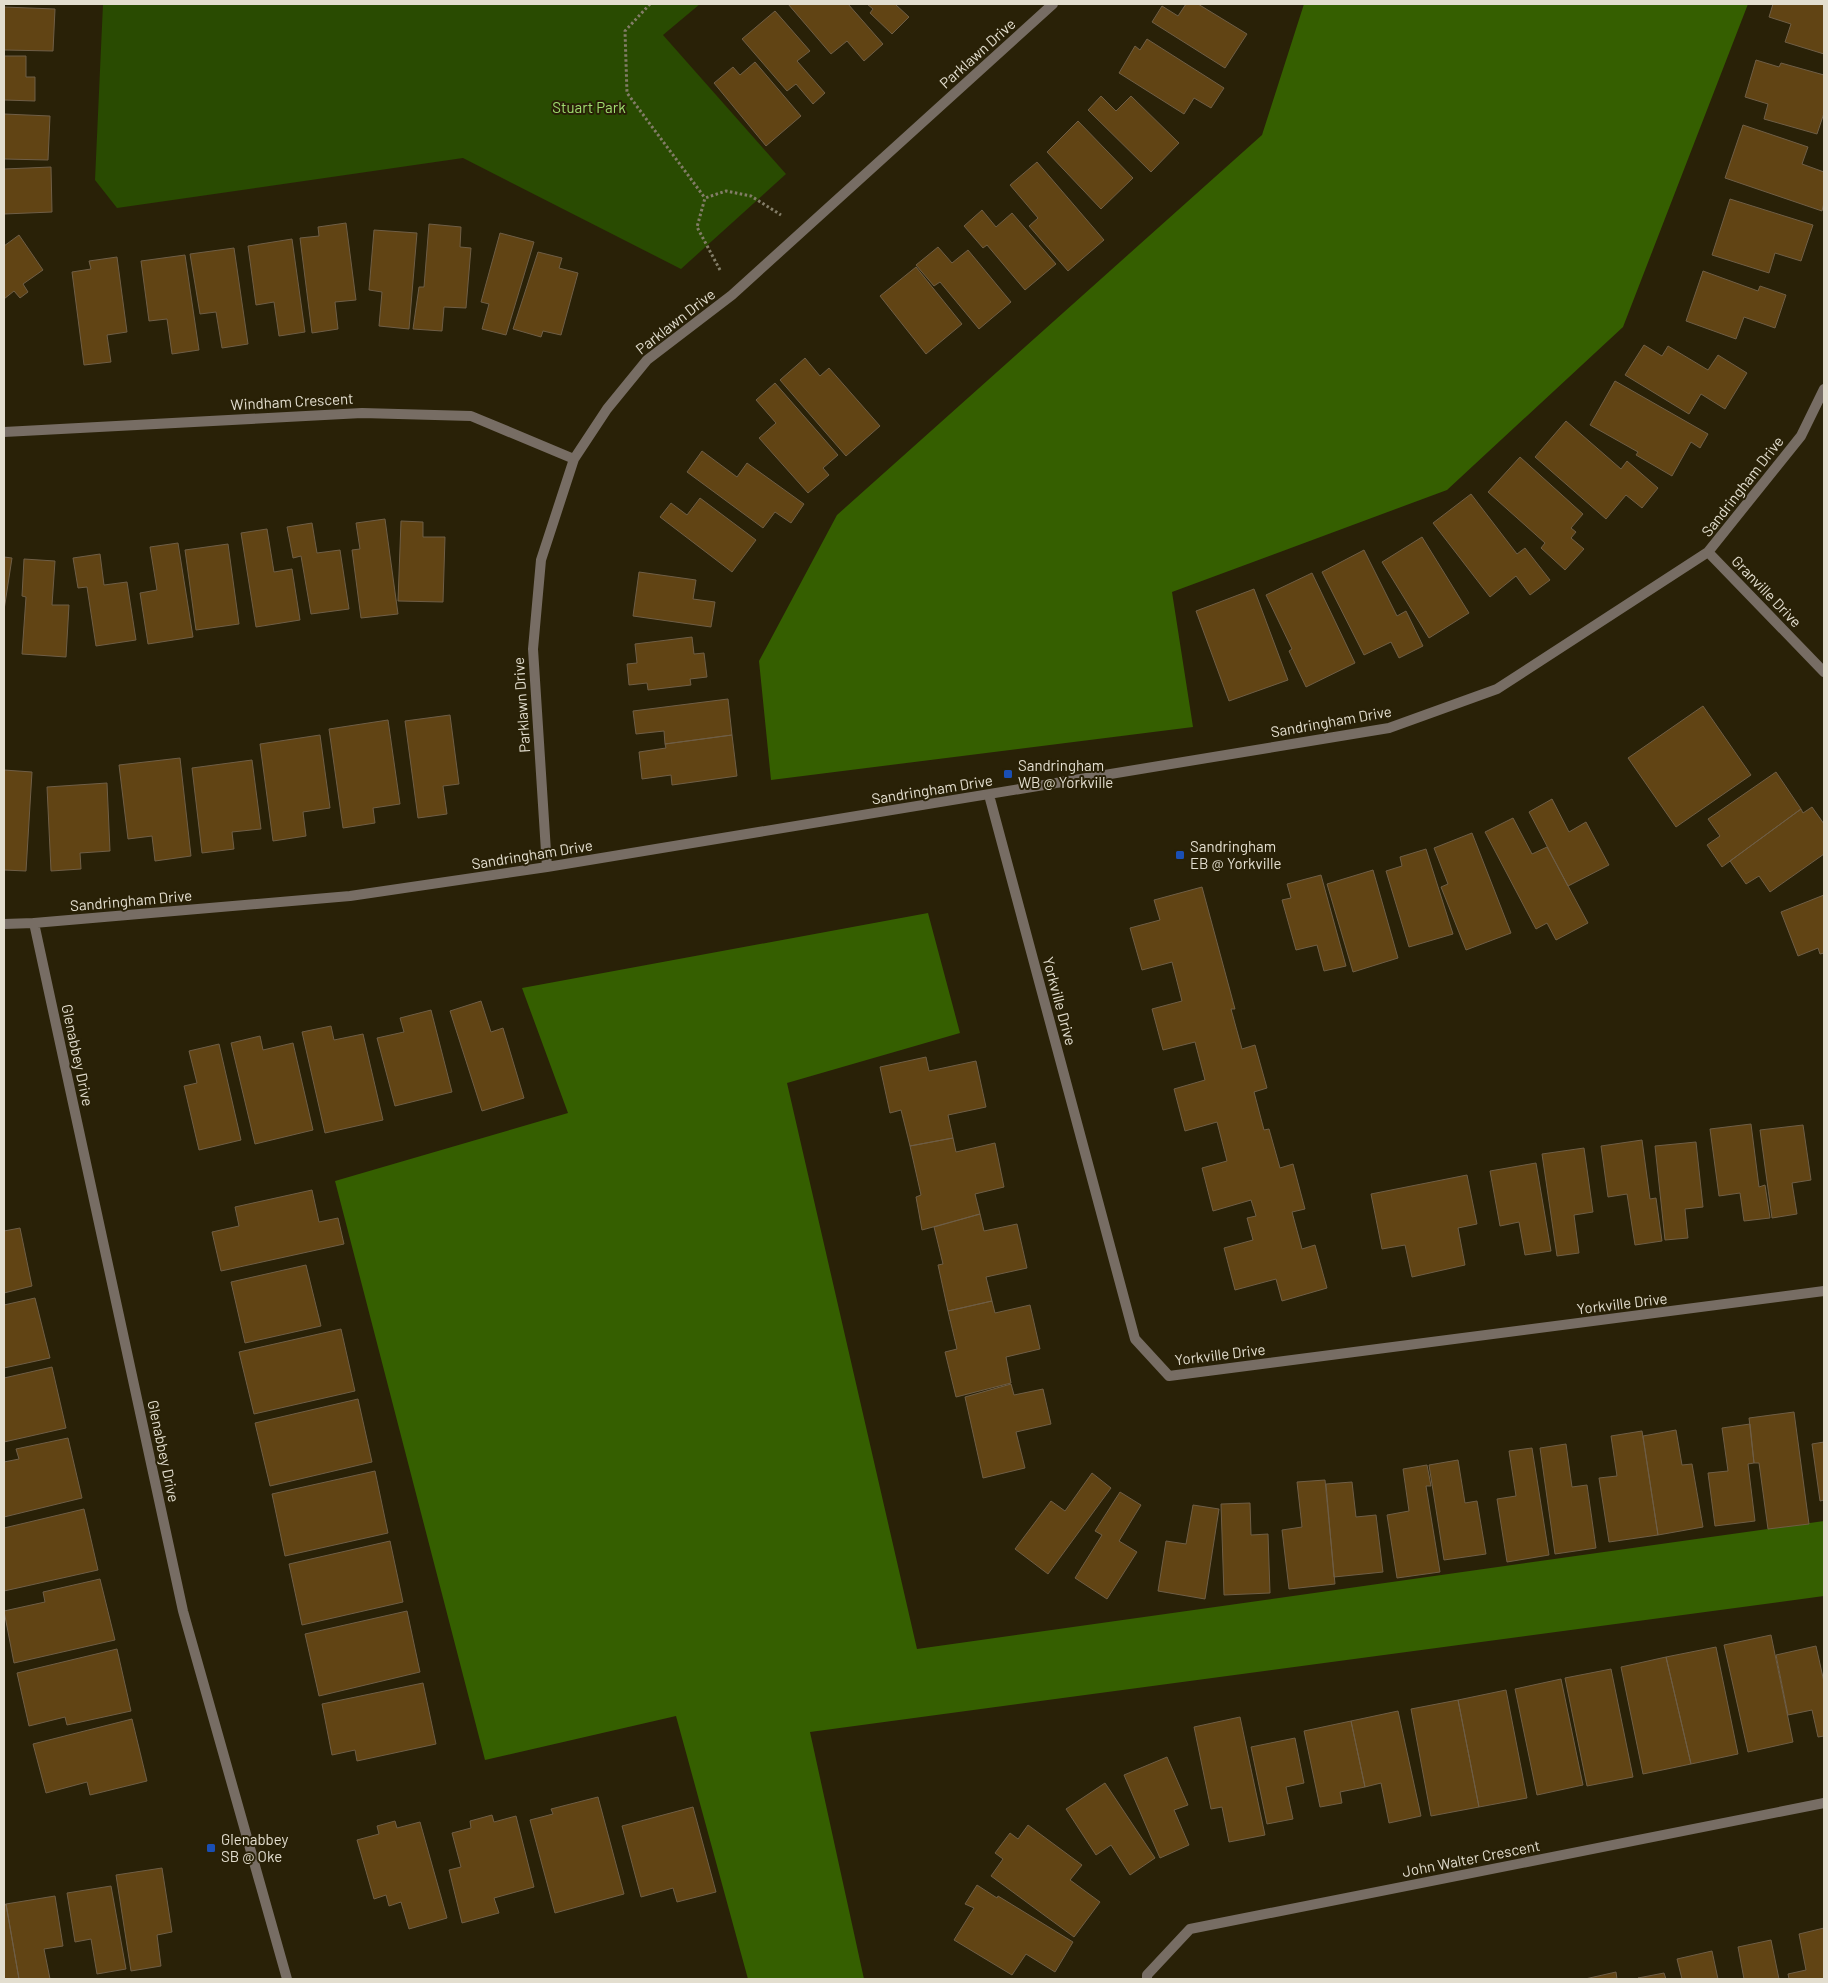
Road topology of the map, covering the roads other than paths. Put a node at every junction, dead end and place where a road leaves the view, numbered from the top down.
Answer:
1 (1053, 4) edge
2 (1824, 389) edge
3 (4, 432) edge
4 (574, 459) junction
5 (1708, 552) junction
6 (1824, 672) edge
7 (989, 795) junction
8 (547, 867) junction
9 (34, 923) junction
10 (4, 924) edge
11 (1824, 1291) edge
12 (1824, 1803) edge
13 (287, 1979) edge
14 (1147, 1979) edge

1 - 4 street, Parklawn Drive
2 - 5 street, Sandringham Drive
3 - 4 street, Windham Crescent
4 - 8 street, Parklawn Drive
5 - 6 street, Granville Drive
5 - 7 street, Sandringham Drive
7 - 8 street, Sandringham Drive
7 - 11 street, Yorkville Drive
8 - 9 street, Sandringham Drive
9 - 10 street, Sandringham Drive
9 - 13 street, Glenabbey Drive
12 - 14 street, John Walter Crescent

